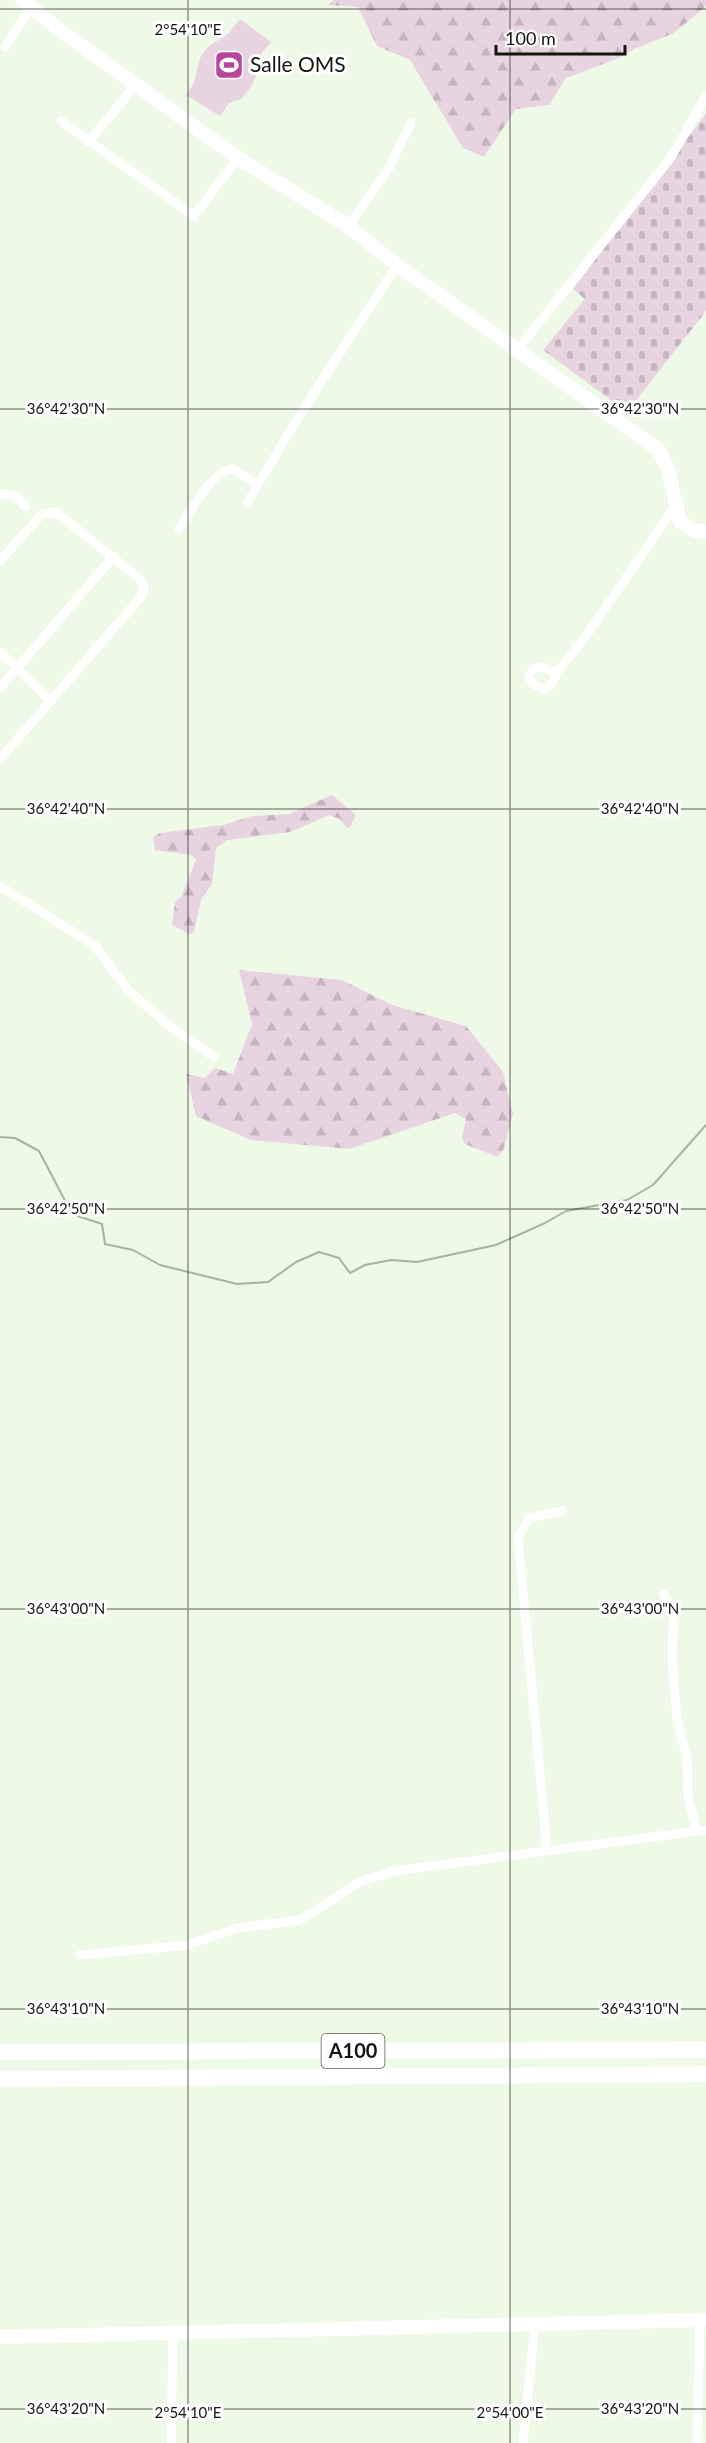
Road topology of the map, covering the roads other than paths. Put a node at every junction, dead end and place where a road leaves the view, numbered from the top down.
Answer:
1 (26, 4) edge
2 (4, 47) dead end
3 (136, 85) junction
4 (706, 96) edge
5 (61, 121) dead end
6 (411, 123) dead end
7 (88, 142) junction
8 (238, 158) junction
9 (348, 226) junction
10 (397, 264) junction
11 (518, 349) junction
12 (258, 483) junction
13 (0, 494) edge
14 (247, 503) dead end
15 (676, 505) junction
16 (26, 507) dead end
17 (179, 530) dead end
18 (706, 532) edge
19 (113, 557) junction
20 (0, 561) edge
21 (0, 652) edge
22 (17, 669) junction
23 (556, 673) dead end
24 (0, 688) edge
25 (51, 701) junction
26 (0, 759) edge
27 (0, 886) edge
28 (214, 1057) dead end
29 (563, 1511) dead end
30 (664, 1594) dead end
31 (702, 1830) edge
32 (547, 1850) junction
33 (80, 1955) dead end
34 (0, 2050) edge
35 (706, 2050) edge
36 (706, 2074) edge
37 (0, 2079) edge
38 (703, 2320) edge
39 (536, 2323) junction
40 (173, 2334) junction
41 (0, 2337) edge
42 (171, 2443) edge
43 (523, 2443) edge
44 (697, 2443) edge

1 - 2 street
1 - 3 street
3 - 7 street
3 - 8 street
4 - 11 street
5 - 7 street
6 - 9 street
7 - 8 street
8 - 9 street
9 - 10 street
10 - 11 street
10 - 12 street
11 - 15 street
12 - 14 street
12 - 17 street
13 - 16 street
15 - 18 street
15 - 23 street
19 - 20 street
19 - 22 street
19 - 25 street
21 - 22 street
22 - 24 street
22 - 25 street
25 - 26 street
27 - 28 street
29 - 32 street
30 - 31 street
31 - 32 street
32 - 33 street
34 - 35 highway, A100
36 - 37 highway, A100 / A100
38 - 39 street
38 - 44 street
39 - 40 street
39 - 43 street
40 - 41 street
40 - 42 street

